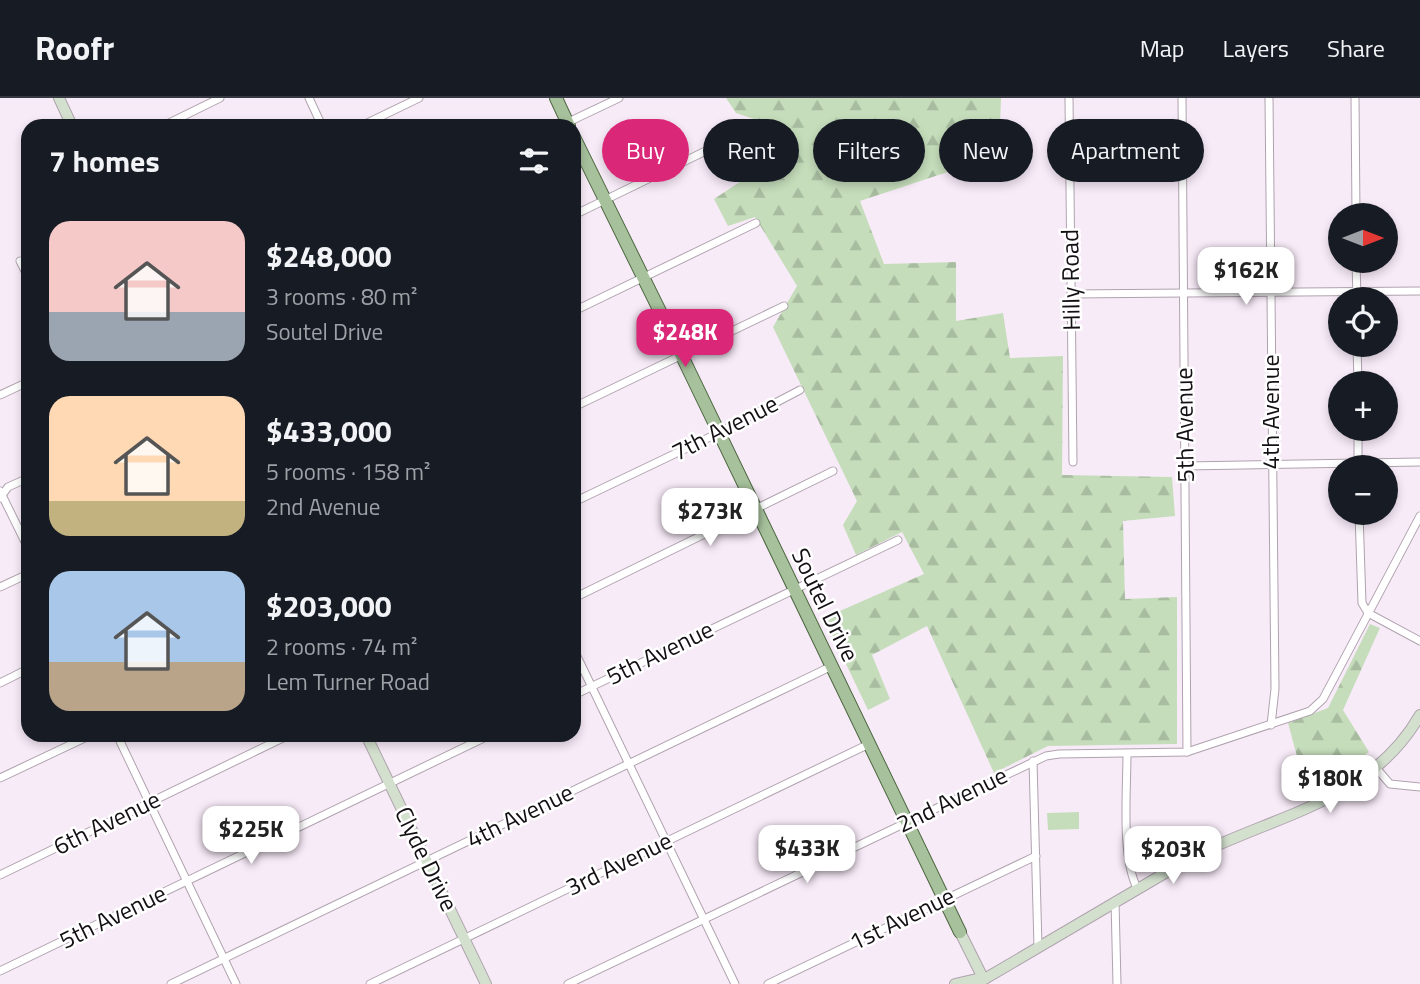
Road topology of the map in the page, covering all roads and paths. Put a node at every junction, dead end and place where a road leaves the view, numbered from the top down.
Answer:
1 (59, 98) edge
2 (220, 98) edge
3 (309, 98) edge
4 (419, 98) edge
5 (556, 98) edge
6 (619, 98) edge
7 (1069, 98) edge
8 (1182, 98) edge
9 (1269, 98) edge
10 (1355, 98) edge
11 (69, 119) edge
12 (177, 119) edge
13 (319, 119) edge
14 (376, 119) edge
15 (563, 119) edge
16 (577, 119) edge
17 (581, 152) edge
18 (703, 152) edge
19 (604, 200) junction
20 (1356, 203) edge
21 (581, 212) edge
22 (756, 223) dead end
23 (643, 279) junction
24 (1420, 290) edge
25 (1398, 292) edge
26 (1184, 293) junction
27 (1271, 293) junction
28 (1071, 294) junction
29 (1328, 294) edge
30 (784, 306) dead end
31 (581, 308) edge
32 (681, 354) junction
33 (21, 385) edge
34 (800, 390) dead end
35 (0, 395) edge
36 (581, 404) edge
37 (719, 432) junction
38 (1073, 461) dead end
39 (1420, 462) edge
40 (1398, 463) edge
41 (1272, 465) junction
42 (1328, 465) edge
43 (1186, 466) junction
44 (833, 471) dead end
45 (21, 481) edge
46 (1, 495) edge
47 (581, 499) edge
48 (757, 510) junction
49 (1420, 516) edge
50 (1359, 525) edge
51 (21, 534) edge
52 (898, 540) dead end
53 (21, 577) edge
54 (0, 587) edge
55 (794, 589) junction
56 (581, 595) edge
57 (1368, 613) junction
58 (1420, 640) edge
59 (581, 665) edge
60 (832, 666) junction
61 (21, 672) edge
62 (0, 682) edge
63 (591, 686) junction
64 (581, 691) edge
65 (1420, 715) edge
66 (1271, 725) junction
67 (76, 742) edge
68 (120, 742) edge
69 (275, 742) edge
70 (370, 742) edge
71 (475, 742) edge
72 (869, 744) junction
73 (1187, 752) junction
74 (1126, 754) junction
75 (1033, 761) junction
76 (629, 763) junction
77 (1377, 769) junction
78 (0, 778) edge
79 (390, 783) junction
80 (1420, 787) edge
81 (149, 803) junction
82 (906, 822) junction
83 (666, 841) junction
84 (1036, 856) junction
85 (427, 861) junction
86 (0, 875) edge
87 (187, 881) junction
88 (1137, 888) junction
89 (944, 899) junction
90 (1115, 901) junction
91 (704, 919) junction
92 (960, 932) joint
93 (464, 939) junction
94 (1038, 947) junction
95 (224, 958) junction
96 (0, 971) edge
97 (982, 982) edge
98 (170, 984) edge
99 (236, 984) edge
100 (370, 984) edge
101 (486, 984) edge
102 (569, 984) edge
103 (735, 984) edge
104 (768, 984) edge
105 (955, 984) edge
106 (1116, 984) edge

1 - 11 main road
2 - 12 street
3 - 13 street
4 - 14 street
5 - 15 main road
6 - 16 street
7 - 28 street, Hilly Road
8 - 26 street, 5th Avenue
9 - 27 street, 4th Avenue
10 - 20 street
17 - 19 main road, Soutel Drive
18 - 19 street
19 - 21 street
19 - 23 main road, Soutel Drive
22 - 23 street
23 - 31 street
23 - 32 main road, Soutel Drive
24 - 25 street
26 - 27 street
26 - 28 street
26 - 43 street, 5th Avenue
27 - 29 street
27 - 41 street, 4th Avenue
28 - 38 street, Hilly Road
30 - 32 street
32 - 36 street
32 - 37 main road, Soutel Drive
33 - 35 street
34 - 37 street, 7th Avenue
37 - 47 street, 7th Avenue
37 - 48 main road, Soutel Drive
39 - 40 street
41 - 42 street
41 - 43 street
41 - 66 street, 4th Avenue
43 - 73 street, 5th Avenue
44 - 48 street
45 - 46 street
46 - 51 street
48 - 55 main road, Soutel Drive
48 - 56 street
49 - 57 street, 2nd Avenue
50 - 57 street
52 - 55 street, 5th Avenue
53 - 54 street
55 - 60 main road, Soutel Drive
55 - 63 street, 5th Avenue
57 - 58 street
57 - 66 street, 2nd Avenue
59 - 63 street
60 - 72 main road, Soutel Drive
60 - 76 street, 4th Avenue
61 - 62 street
63 - 64 street, 5th Avenue
63 - 76 street
65 - 77 main road
66 - 73 street, 2nd Avenue
67 - 78 street
68 - 81 street
69 - 81 street, 6th Avenue
70 - 79 main road, Clyde Drive
71 - 79 street, 5th Avenue
72 - 82 main road, Soutel Drive
72 - 83 street, 3rd Avenue
73 - 74 street, 2nd Avenue
74 - 75 street, 2nd Avenue
74 - 88 street
75 - 82 street, 2nd Avenue
75 - 84 street
76 - 83 street
76 - 85 street, 4th Avenue
77 - 80 street
77 - 88 main road
79 - 85 main road, Clyde Drive
79 - 87 street, 5th Avenue
81 - 86 street, 6th Avenue
81 - 87 street
82 - 89 main road, Soutel Drive
82 - 91 street, 2nd Avenue
83 - 91 street
83 - 93 street, 3rd Avenue
84 - 89 street, 1st Avenue
84 - 94 street
85 - 93 main road, Clyde Drive
85 - 95 street, 4th Avenue
87 - 95 street
87 - 96 street, 5th Avenue
88 - 90 main road
89 - 92 main road, Soutel Drive
89 - 104 street, 1st Avenue
90 - 94 main road
90 - 106 street
91 - 102 street, 2nd Avenue
91 - 103 street
92 - 97 main road, Soutel Drive
93 - 100 street, 3rd Avenue
93 - 101 main road, Clyde Drive
94 - 97 main road
95 - 98 street, 4th Avenue
95 - 99 street
97 - 105 main road

